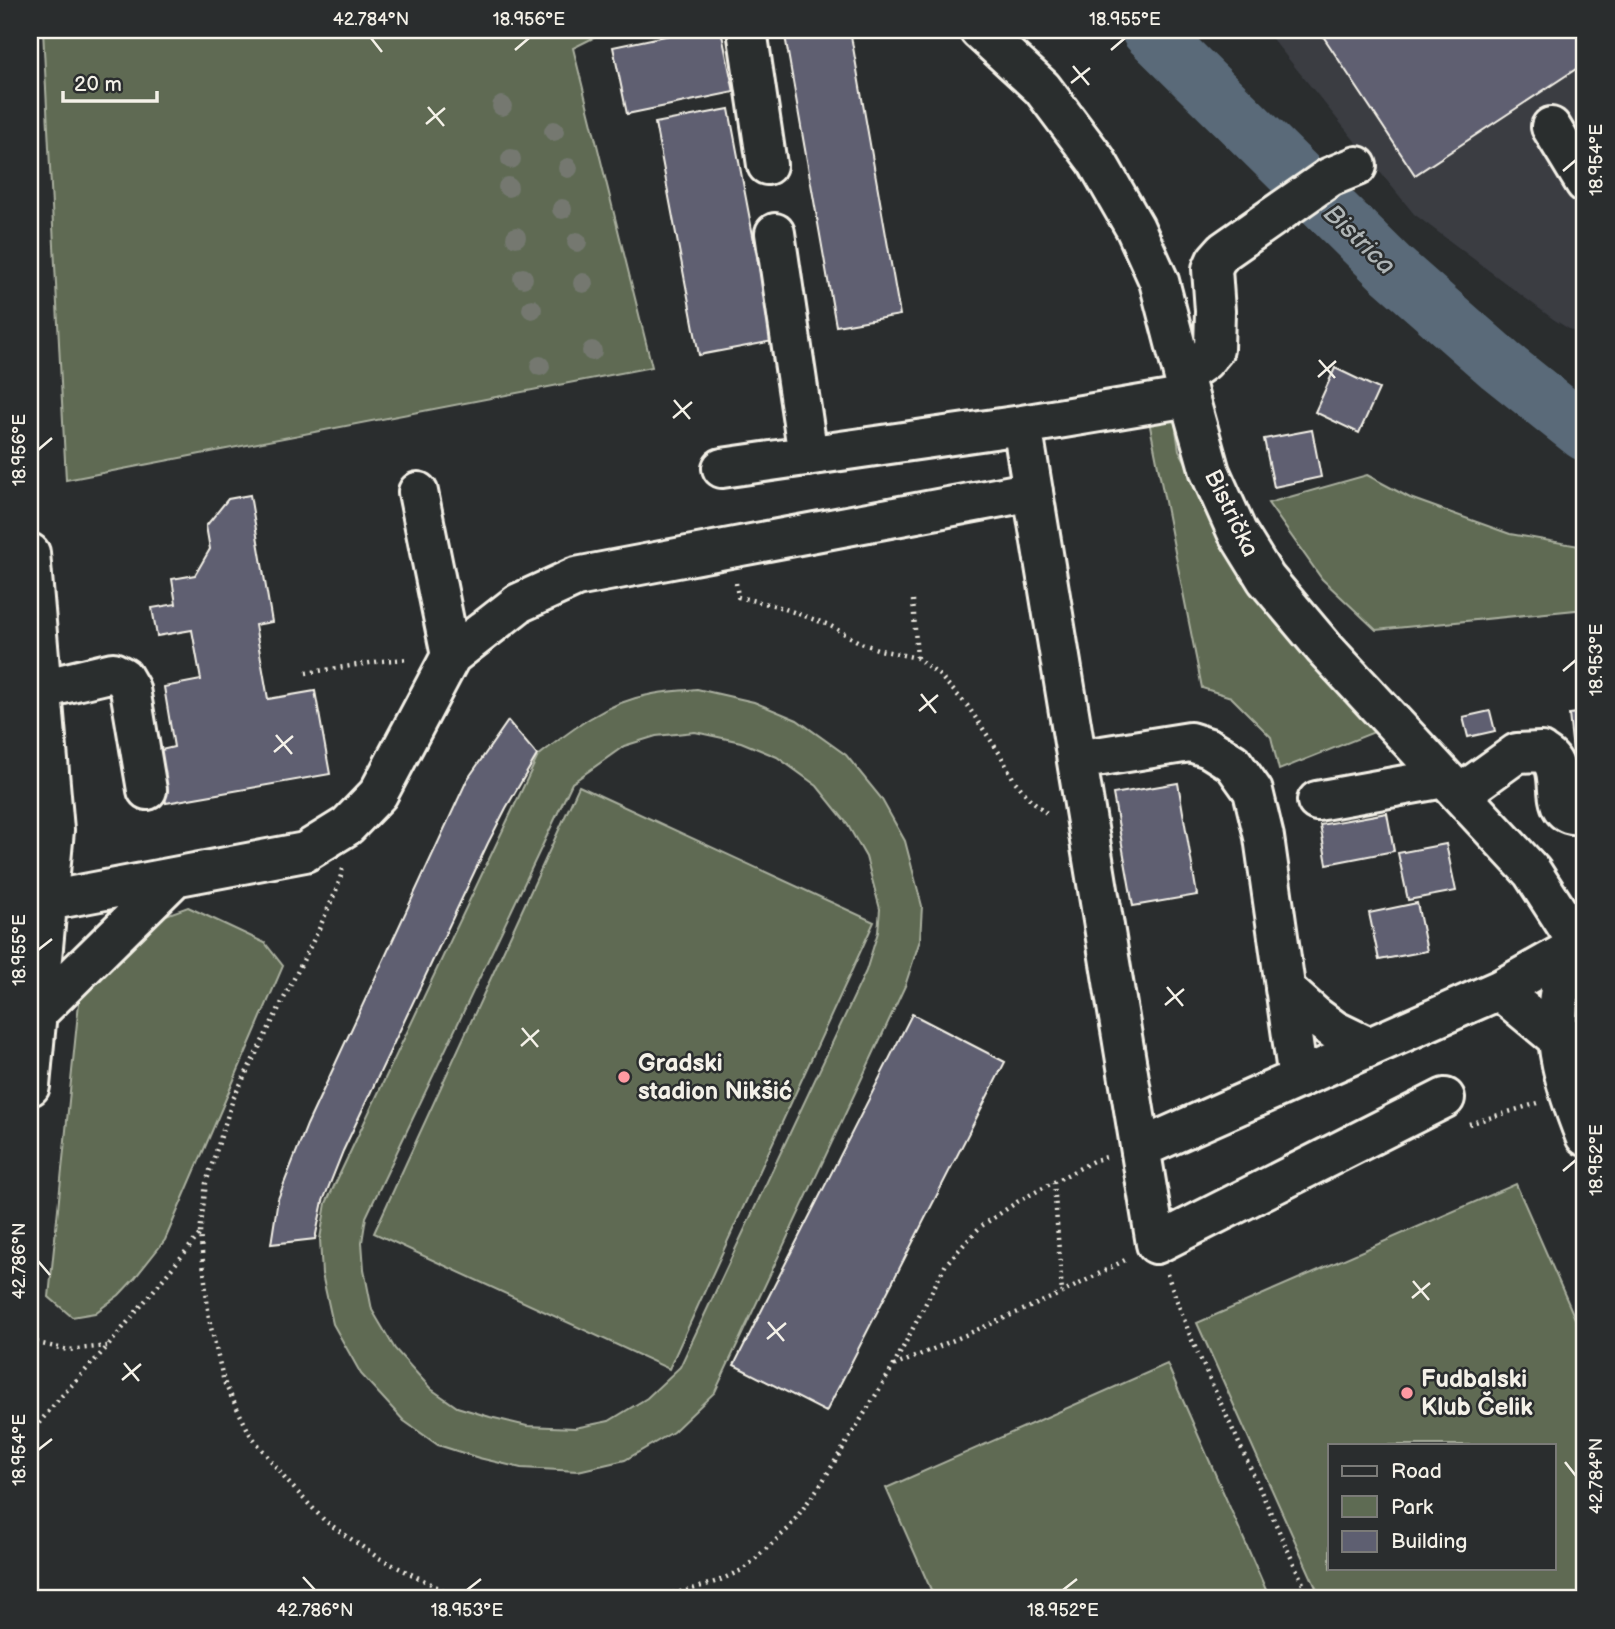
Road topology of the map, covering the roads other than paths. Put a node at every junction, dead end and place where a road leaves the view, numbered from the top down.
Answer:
1 (747, 30) edge
2 (979, 30) edge
3 (1551, 127) dead end
4 (767, 165) dead end
5 (1343, 171) dead end
6 (1585, 183) edge
7 (775, 233) dead end
8 (1187, 386) junction
9 (1022, 425) junction
10 (808, 456) junction
11 (722, 468) dead end
12 (1033, 491) junction
13 (418, 492) dead end
14 (30, 553) edge
15 (451, 656) junction
16 (38, 704) edge
17 (1077, 760) junction
18 (1452, 786) junction
19 (148, 790) dead end
20 (1317, 801) dead end
21 (1585, 814) edge
22 (175, 877) junction
23 (47, 901) junction
24 (1582, 943) edge
25 (1285, 989) junction
26 (1499, 990) junction
27 (33, 1015) edge
28 (1557, 1038) junction
29 (1368, 1047) junction
30 (1298, 1079) junction
31 (30, 1086) edge
32 (1445, 1098) road end
33 (1585, 1136) edge
34 (1141, 1148) junction

1 - 4 street
2 - 8 street, Bistrička
3 - 6 street
5 - 8 street
7 - 10 street
8 - 9 street
8 - 18 street, Bistrička
9 - 10 street
9 - 12 street
10 - 11 street
12 - 15 street
12 - 17 street
13 - 15 street
14 - 16 street
15 - 22 street
16 - 19 street
16 - 23 street
17 - 25 street
17 - 34 street
18 - 20 street
18 - 21 street
18 - 24 street, Bistrička
22 - 23 street
22 - 27 street
23 - 27 street
24 - 26 street
24 - 28 street
25 - 29 street
25 - 30 street
26 - 28 street
26 - 29 street
27 - 31 street
28 - 33 street
29 - 30 street
30 - 34 street
32 - 34 street

